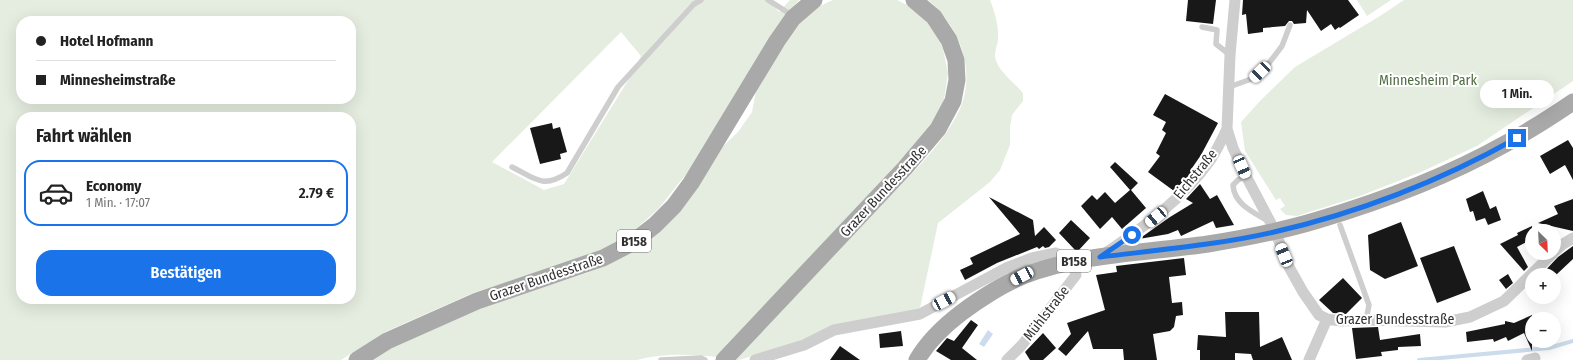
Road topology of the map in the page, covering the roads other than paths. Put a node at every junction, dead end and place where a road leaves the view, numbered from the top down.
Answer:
1 (701, 0) edge
2 (768, 0) edge
3 (814, 0) edge
4 (914, 0) edge
5 (1236, 0) edge
6 (793, 18) junction
7 (1290, 25) dead end
8 (1202, 27) dead end
9 (1230, 55) junction
10 (1229, 87) junction
11 (1573, 102) edge
12 (1227, 130) junction
13 (512, 167) dead end
14 (1246, 176) junction
15 (1340, 225) dead end
16 (1272, 227) junction
17 (1573, 238) edge
18 (1561, 246) edge
19 (1100, 257) junction
20 (1547, 260) edge
21 (1068, 262) junction
22 (1327, 319) junction
23 (1366, 320) junction
24 (357, 360) edge
25 (661, 360) edge
26 (705, 360) edge
27 (724, 360) edge
28 (755, 360) edge
29 (917, 360) edge
30 (1007, 360) edge
31 (1309, 360) edge

1 - 13 lane
2 - 6 lane
3 - 6 main road, Grazer Bundesstraße / B158
4 - 27 main road, Grazer Bundesstraße
5 - 9 street, Eichstraße
6 - 24 main road, Grazer Bundesstraße / B158
7 - 10 lane
8 - 9 lane
9 - 10 street, Eichstraße
10 - 12 street, Eichstraße
11 - 16 main road, B158
12 - 14 street, Eichstraße
12 - 19 street, Eichstraße
14 - 16 street, Eichstraße
14 - 16 lane
15 - 23 lane
16 - 19 main road, B158
16 - 22 street, Grazer Bundesstraße
17 - 18 street, Grazer Bundesstraße
19 - 21 main road, B158
20 - 23 street, Grazer Bundesstraße
21 - 28 street
21 - 29 main road, B158
21 - 30 street, Mühlstraße
22 - 23 street, Grazer Bundesstraße
22 - 31 street
25 - 26 lane

